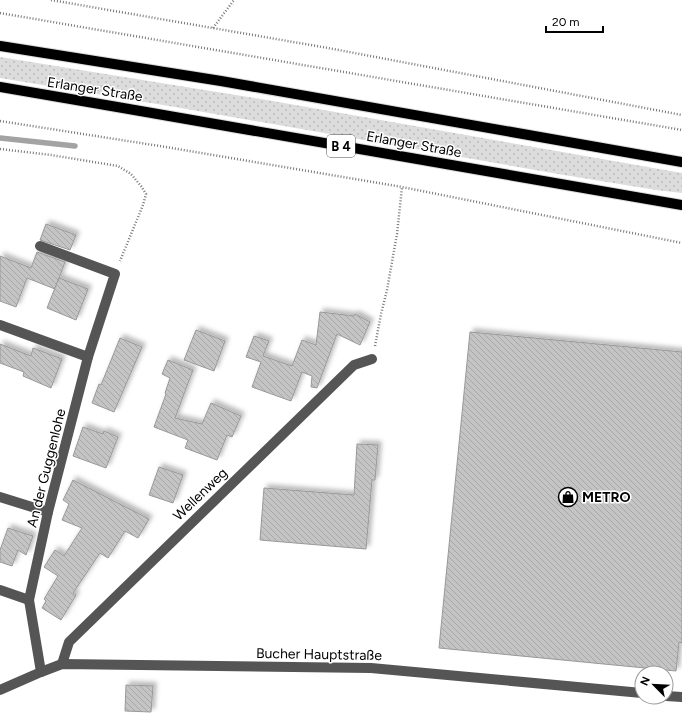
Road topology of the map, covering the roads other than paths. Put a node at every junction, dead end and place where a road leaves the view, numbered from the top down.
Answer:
1 (0, 46) edge
2 (0, 87) edge
3 (682, 162) edge
4 (682, 205) edge
5 (40, 246) dead end
6 (0, 325) edge
7 (88, 357) junction
8 (372, 359) road end
9 (0, 497) edge
10 (48, 512) junction
11 (0, 590) edge
12 (29, 600) junction
13 (62, 664) junction
14 (41, 672) junction
15 (0, 690) edge
16 (634, 693) edge

1 - 3 main road, Erlanger Straße
2 - 4 main road, Erlanger Straße / B 4
5 - 7 street, An der Guggenlohe
6 - 7 street
7 - 10 street, An der Guggenlohe
8 - 13 street, Wellenweg
9 - 10 street
10 - 12 street, An der Guggenlohe
11 - 12 street
12 - 14 street, An der Guggenlohe
13 - 14 street, Bucher Hauptstraße
13 - 16 street, Bucher Hauptstraße
14 - 15 street, Bucher Hauptstraße

